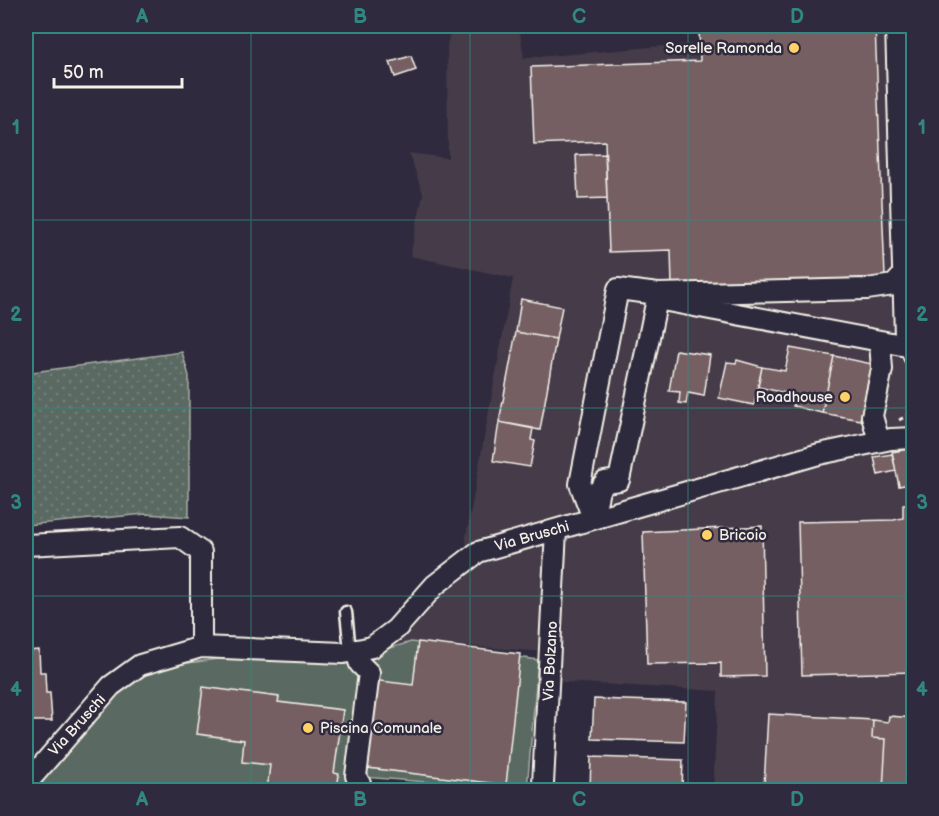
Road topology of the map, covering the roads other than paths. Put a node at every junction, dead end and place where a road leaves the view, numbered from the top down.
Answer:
1 (896, 26) edge
2 (903, 275) junction
3 (867, 290) junction
4 (658, 296) junction
5 (909, 316) edge
6 (880, 343) junction
7 (911, 352) edge
8 (882, 369) junction
9 (914, 425) edge
10 (914, 438) edge
11 (885, 440) junction
12 (593, 518) junction
13 (556, 530) junction
14 (26, 545) edge
15 (346, 612) dead end
16 (201, 647) junction
17 (353, 651) junction
18 (26, 784) edge
19 (363, 790) edge
20 (374, 790) edge
21 (379, 790) edge
22 (541, 790) edge

1 - 2 street
2 - 3 street
2 - 5 street
3 - 4 street
3 - 5 street
4 - 6 street
4 - 12 street
4 - 12 street
5 - 7 street
6 - 7 street
6 - 8 street
7 - 8 street
8 - 11 street
9 - 11 street, Via Bruschi
10 - 11 street, Via Bruschi
11 - 12 street, Via Bruschi
12 - 13 street, Via Bruschi
13 - 17 street, Via Bruschi
13 - 22 street, Via Bolzano
14 - 16 street
15 - 17 lane
16 - 17 street, Via Bruschi
16 - 18 street, Via Bruschi
17 - 19 street
20 - 21 street

